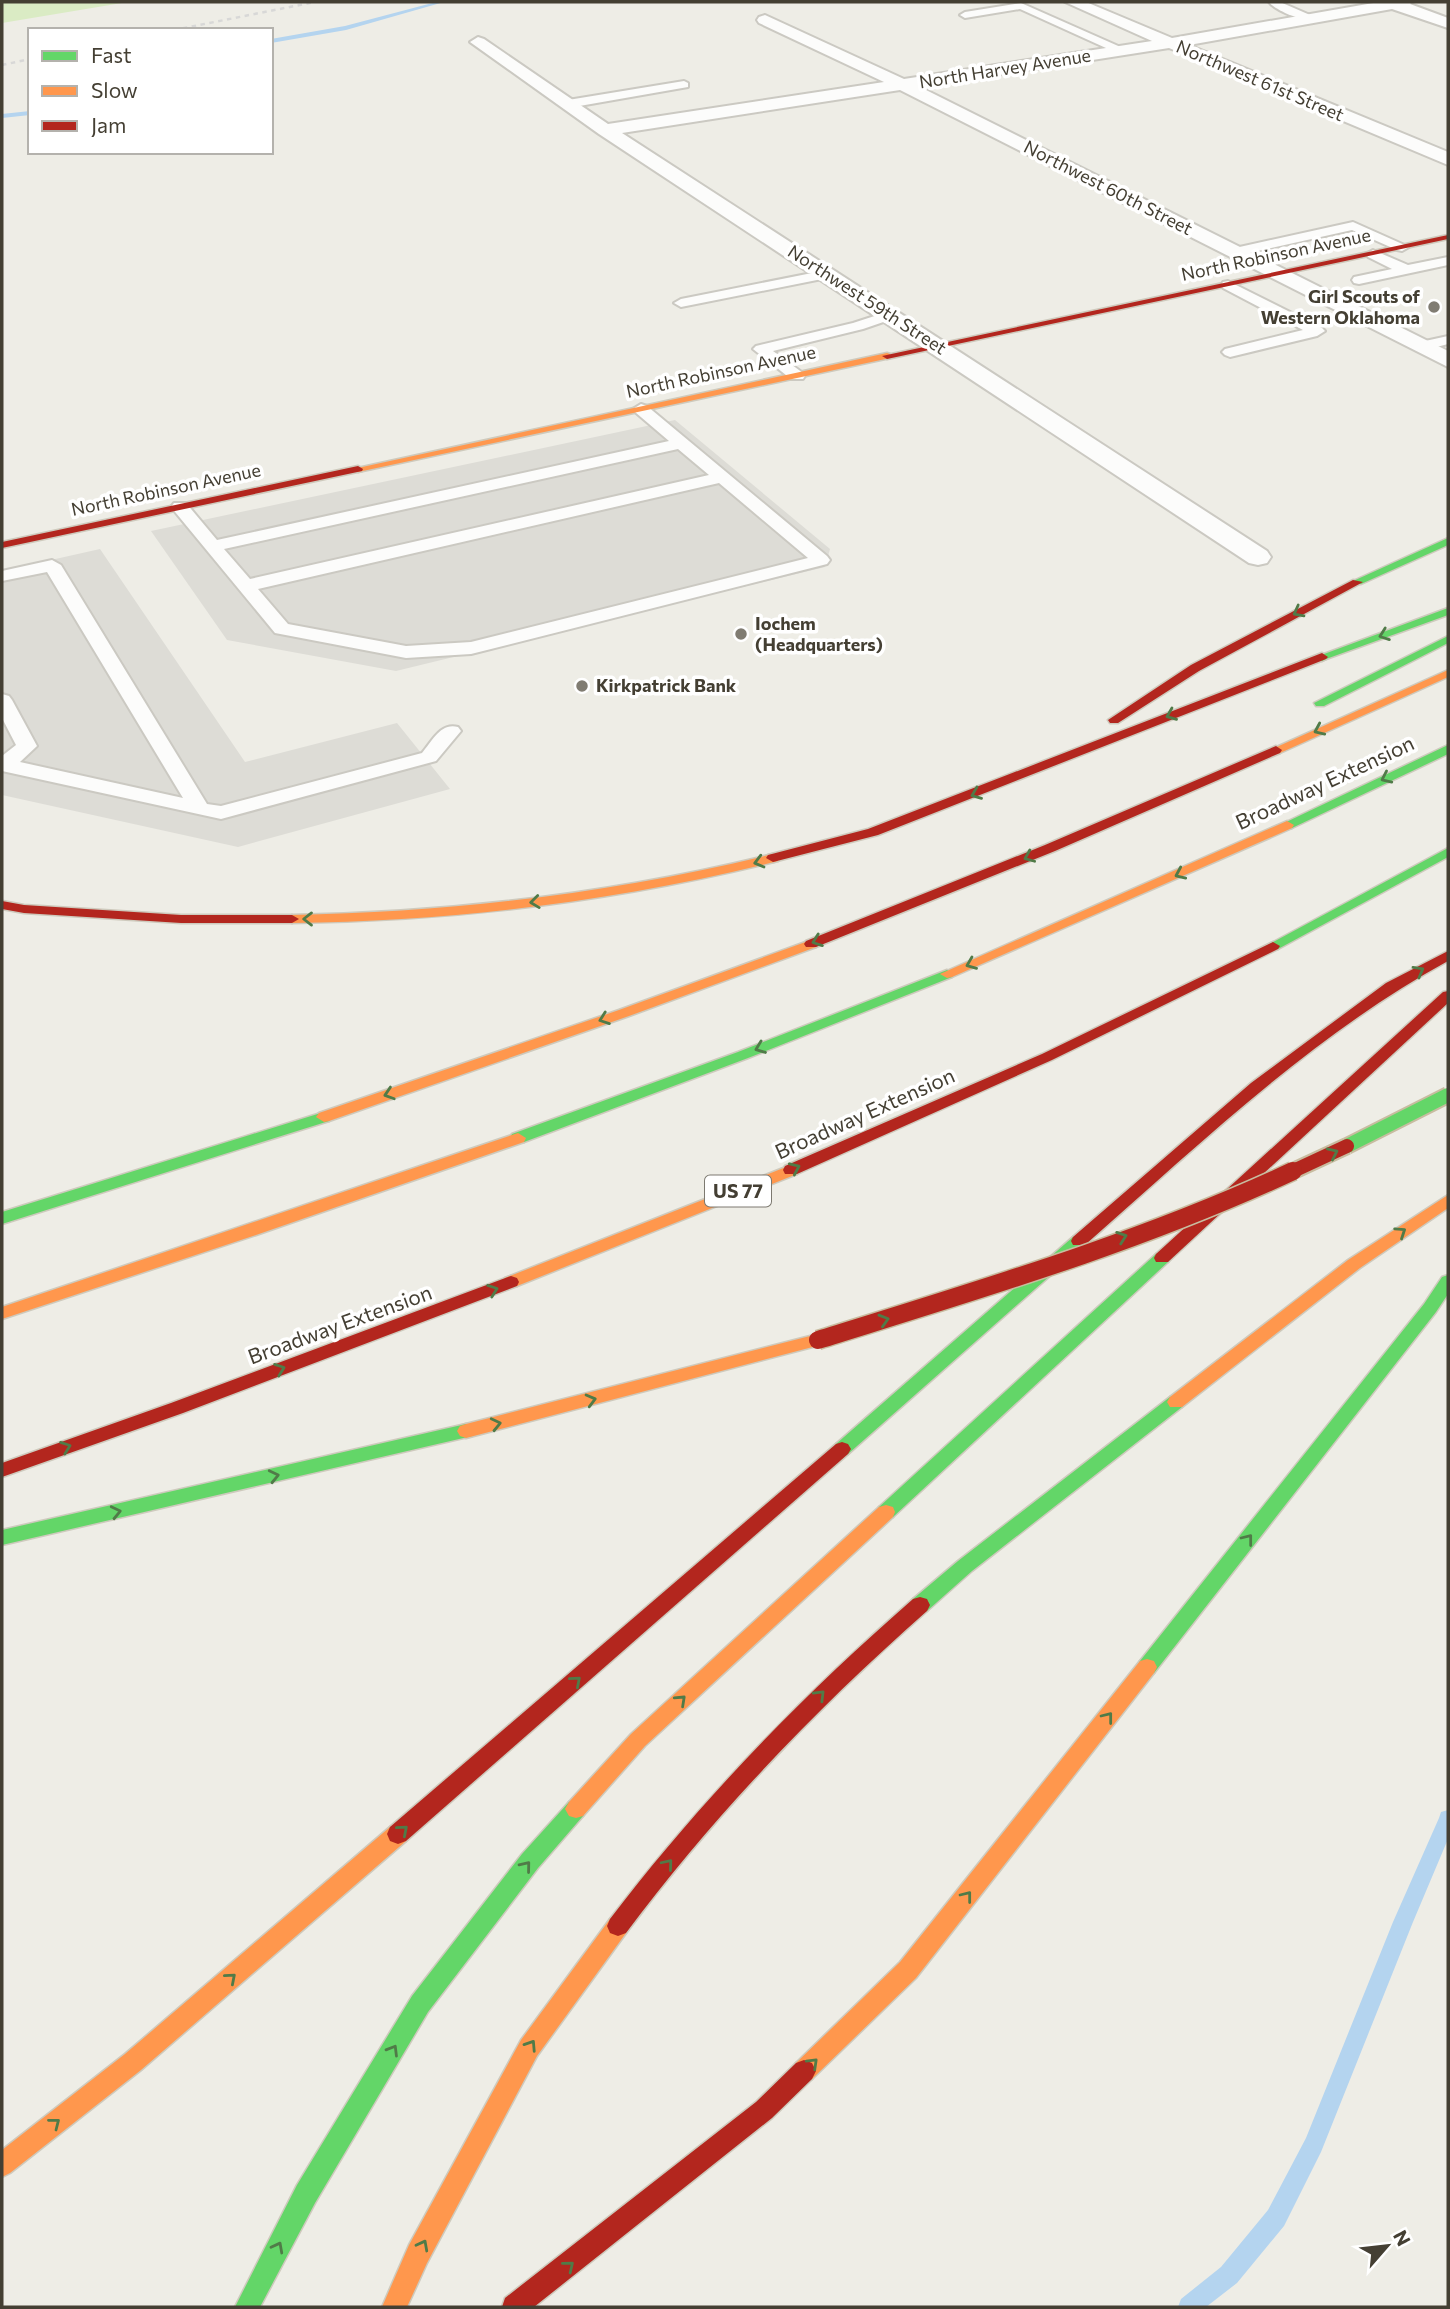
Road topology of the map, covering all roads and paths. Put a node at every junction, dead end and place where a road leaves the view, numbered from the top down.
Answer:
1 (1073, 2) edge
2 (1274, 2) edge
3 (1395, 2) edge
4 (965, 15) dead end
5 (1312, 18) junction
6 (765, 20) dead end
7 (1448, 23) edge
8 (478, 42) dead end
9 (1170, 43) junction
10 (1121, 51) junction
11 (684, 85) dead end
12 (904, 85) junction
13 (568, 104) junction
14 (605, 130) junction
15 (1448, 159) edge
16 (1448, 237) edge
17 (1402, 247) junction
18 (1235, 252) junction
19 (1373, 254) junction
20 (1448, 261) edge
21 (1406, 270) junction
22 (827, 274) junction
23 (1278, 274) junction
24 (1359, 280) dead end
25 (1228, 285) junction
26 (681, 303) dead end
27 (890, 315) junction
28 (1448, 340) edge
29 (939, 346) junction
30 (1421, 346) junction
31 (1230, 352) dead end
32 (1448, 360) edge
33 (797, 376) junction
34 (641, 409) junction
35 (681, 443) junction
36 (722, 477) junction
37 (180, 507) junction
38 (1448, 541) edge
39 (2, 545) edge
40 (212, 546) junction
41 (1258, 557) dead end
42 (2, 576) edge
43 (246, 586) junction
44 (1448, 611) edge
45 (1448, 639) edge
46 (1448, 673) edge
47 (2, 700) edge
48 (1308, 709) dead end
49 (451, 732) dead end
50 (1236, 749) dead end
51 (1448, 749) edge
52 (3, 765) edge
53 (1039, 768) junction
54 (200, 809) junction
55 (1091, 830) junction
56 (1448, 852) edge
57 (2, 905) edge
58 (1448, 955) edge
59 (1448, 995) edge
60 (1448, 1095) edge
61 (1448, 1200) edge
62 (2, 1219) edge
63 (1448, 1281) edge
64 (2, 1313) edge
65 (2, 1470) edge
66 (2, 1538) edge
67 (2, 2165) edge
68 (247, 2307) edge
69 (394, 2307) edge
70 (514, 2307) edge

1 - 9 street, Northwest 61st Street
2 - 5 lane
3 - 5 street, North Harvey Avenue
3 - 7 street
4 - 10 lane
5 - 9 street, North Harvey Avenue
6 - 12 street, Northwest 60th Street
8 - 13 street, Northwest 59th Street
9 - 10 street, North Harvey Avenue
9 - 15 street, Northwest 61st Street
10 - 12 street, North Harvey Avenue
11 - 13 lane
12 - 14 street, North Harvey Avenue
12 - 18 street, Northwest 60th Street
13 - 14 street, Northwest 59th Street
14 - 22 street, Northwest 59th Street
16 - 17 main road, North Robinson Avenue
17 - 18 lane
17 - 19 main road, North Robinson Avenue
18 - 23 street, Northwest 60th Street
19 - 21 lane
19 - 23 main road, North Robinson Avenue
20 - 21 lane
21 - 24 lane
22 - 26 lane
22 - 27 street, Northwest 59th Street
23 - 25 main road, North Robinson Avenue
23 - 30 street, Northwest 60th Street
25 - 29 main road, North Robinson Avenue
25 - 31 lane
27 - 29 street, Northwest 59th Street
27 - 33 lane
28 - 30 lane
29 - 33 main road, North Robinson Avenue
29 - 41 street, Northwest 59th Street
30 - 32 street, Northwest 60th Street
33 - 34 main road, North Robinson Avenue
34 - 35 lane
34 - 37 main road, North Robinson Avenue
35 - 36 lane
35 - 40 lane
36 - 43 lane
36 - 43 lane
37 - 39 main road, North Robinson Avenue
37 - 40 lane
38 -> 53 main road
40 - 43 lane
42 - 54 lane
44 -> 53 main road
45 - 48 main road
46 -> 55 main road
47 - 52 lane
49 - 54 lane
50 - 55 main road
51 -> 64 main road, Broadway Extension
52 - 54 lane
53 -> 57 main road
55 -> 62 main road
65 -> 56 main road, Broadway Extension / US 77
67 -> 58 main road
68 -> 59 main road
66 -> 60 main road, bridge
69 -> 61 main road
70 -> 63 main road

